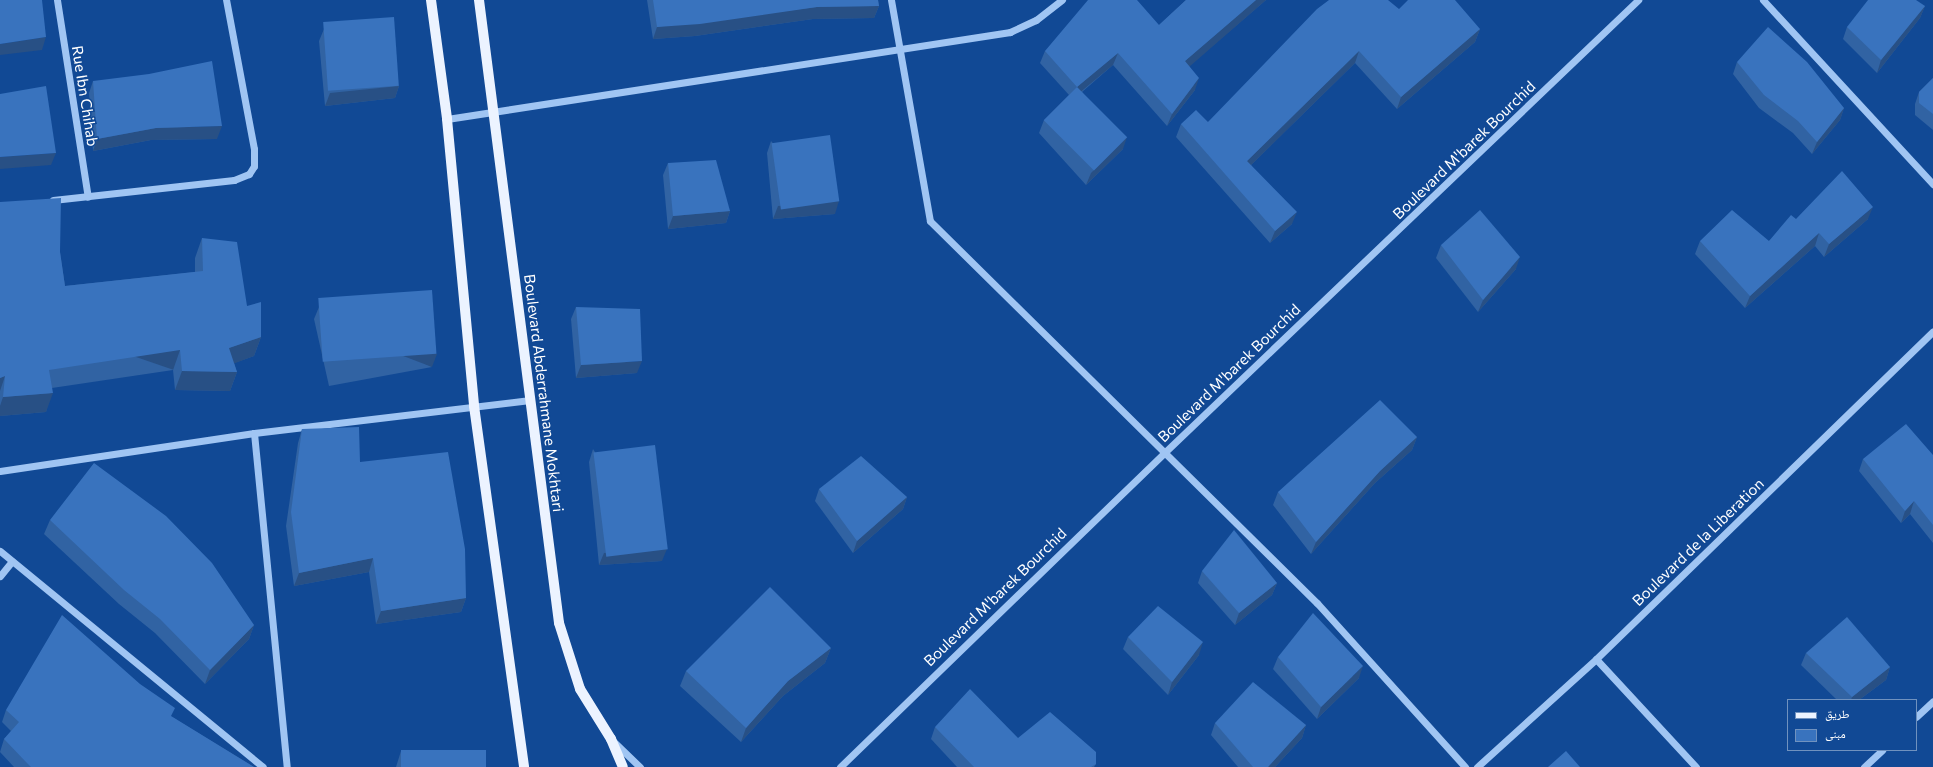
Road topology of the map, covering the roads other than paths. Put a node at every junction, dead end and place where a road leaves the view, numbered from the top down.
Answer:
1 (57, 0) edge
2 (226, 0) edge
3 (431, 0) edge
4 (479, 0) edge
5 (892, 0) edge
6 (1062, 0) edge
7 (1638, 0) edge
8 (1763, 0) edge
9 (898, 48) junction
10 (493, 112) junction
11 (446, 119) junction
12 (1933, 184) edge
13 (88, 197) junction
14 (48, 201) edge
15 (1933, 330) edge
16 (530, 400) junction
17 (474, 406) junction
18 (254, 433) junction
19 (1164, 453) junction
20 (0, 471) edge
21 (0, 551) edge
22 (12, 561) junction
23 (0, 576) edge
24 (1596, 659) junction
25 (1933, 701) edge
26 (1917, 716) edge
27 (611, 739) junction
28 (1881, 751) edge
29 (263, 767) edge
30 (287, 767) edge
31 (524, 767) edge
32 (623, 767) edge
33 (640, 767) edge
34 (840, 767) edge
35 (1465, 767) edge
36 (1477, 767) edge
37 (1696, 767) edge
38 (1864, 767) edge

1 - 13 street, Rue Ibn Chihab
2 - 13 street
3 - 11 main road
4 - 10 main road, Boulevard Abderrahmane Mokhtari
5 - 9 street
6 - 9 street
7 - 19 street, Boulevard M'barek Bourchid
8 - 12 street
9 - 10 street
9 - 19 street
10 - 11 street
10 - 16 main road, Boulevard Abderrahmane Mokhtari
11 - 17 main road
13 - 14 street
15 - 24 street, Boulevard de la Liberation
16 - 17 street
16 - 27 main road, Boulevard Abderrahmane Mokhtari
17 - 18 street
17 - 31 main road
18 - 20 street
18 - 30 street
19 - 34 street, Boulevard M'barek Bourchid
19 - 35 street
21 - 22 street
22 - 23 street
22 - 29 street
24 - 36 street, Boulevard de la Liberation
24 - 37 street
25 - 26 street
27 - 32 main road
27 - 33 street, Boulevard Abderrahmane Mokhtari
28 - 38 street

